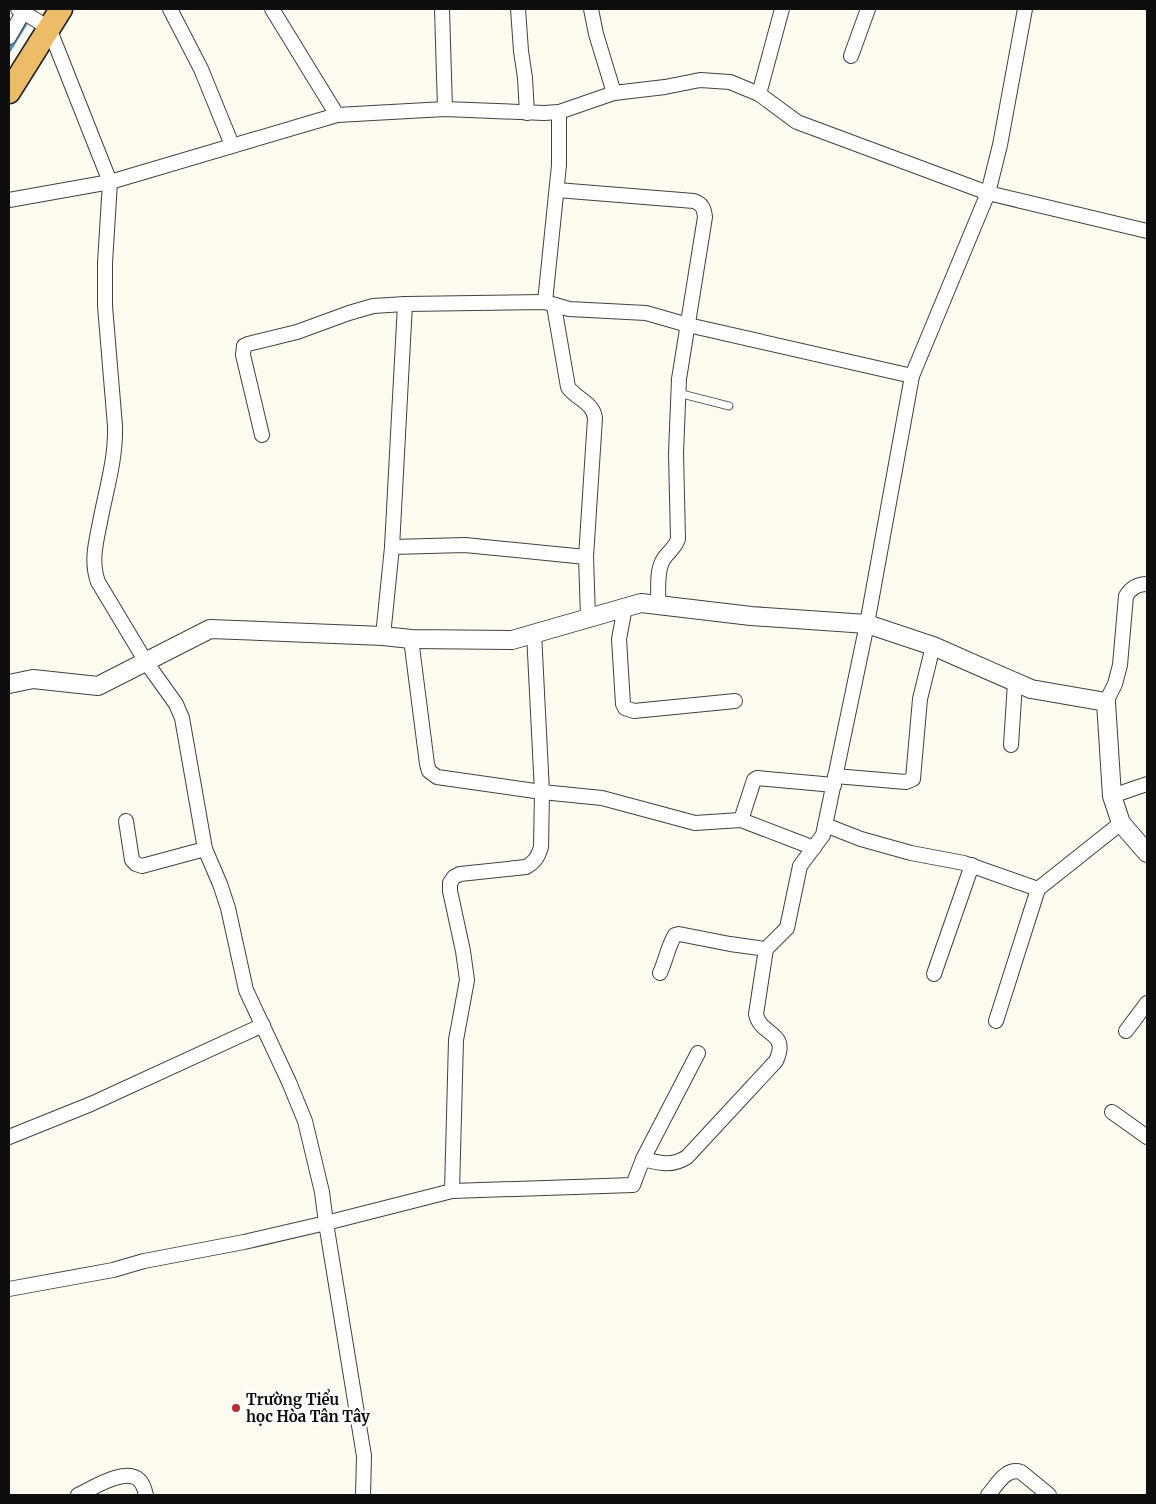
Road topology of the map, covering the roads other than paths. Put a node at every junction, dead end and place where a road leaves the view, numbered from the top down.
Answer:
1 (61, 9) edge
2 (170, 9) edge
3 (272, 9) edge
4 (442, 9) edge
5 (518, 9) edge
6 (591, 9) edge
7 (782, 9) edge
8 (868, 9) edge
9 (1025, 9) edge
10 (24, 12) edge
11 (46, 26) junction
12 (9, 37) edge
13 (851, 56) dead end
14 (9, 92) edge
15 (614, 93) junction
16 (759, 94) junction
17 (445, 109) junction
18 (559, 112) junction
19 (526, 113) junction
20 (337, 116) junction
21 (232, 146) junction
22 (110, 182) junction
23 (557, 190) junction
24 (988, 193) junction
25 (9, 200) edge
26 (1147, 231) edge
27 (404, 304) junction
28 (550, 304) junction
29 (688, 325) junction
30 (912, 376) junction
31 (678, 393) junction
32 (729, 406) dead end
33 (262, 435) dead end
34 (392, 547) junction
35 (586, 557) junction
36 (1147, 584) edge
37 (658, 606) junction
38 (625, 607) junction
39 (588, 617) junction
40 (867, 624) junction
41 (534, 633) junction
42 (383, 636) junction
43 (411, 639) junction
44 (933, 646) junction
45 (146, 662) junction
46 (1015, 683) junction
47 (9, 684) edge
48 (735, 701) dead end
49 (1106, 702) junction
50 (1011, 745) dead end
51 (834, 781) junction
52 (1147, 784) edge
53 (542, 792) junction
54 (1112, 796) junction
55 (741, 820) junction
56 (126, 821) dead end
57 (1121, 823) junction
58 (825, 825) junction
59 (814, 848) junction
60 (204, 849) junction
61 (1147, 853) edge
62 (972, 865) junction
63 (1038, 889) junction
64 (766, 948) junction
65 (660, 972) dead end
66 (934, 974) dead end
67 (1147, 1003) edge
68 (996, 1022) dead end
69 (263, 1025) junction
70 (1126, 1031) dead end
71 (698, 1053) dead end
72 (1112, 1112) dead end
73 (9, 1136) edge
74 (1147, 1137) edge
75 (643, 1159) junction
76 (452, 1191) junction
77 (326, 1223) junction
78 (9, 1289) edge
79 (78, 1495) edge
80 (146, 1495) edge
81 (363, 1495) edge
82 (988, 1495) edge
83 (1049, 1495) edge

1 - 11 highway
2 - 21 street
3 - 20 street
4 - 17 street
5 - 19 street
6 - 15 street
7 - 16 street
8 - 13 street
9 - 24 street
10 - 11 street
10 - 12 street
11 - 14 highway
11 - 22 street
15 - 16 street
15 - 18 street
16 - 24 street
17 - 19 street
17 - 20 street
18 - 19 street
18 - 23 street
20 - 21 street
21 - 22 street
22 - 25 street
22 - 45 street
23 - 28 street
23 - 29 street
24 - 26 street
24 - 30 street
27 - 28 street
27 - 33 street
27 - 34 street
28 - 29 street
28 - 35 street
29 - 30 street
29 - 31 street
30 - 40 street
31 - 32 lane
31 - 37 street
34 - 35 street
34 - 42 street
35 - 39 street
36 - 49 street
37 - 38 street
37 - 40 street
38 - 39 street
38 - 48 street
39 - 41 street
40 - 44 street
40 - 51 street
41 - 43 street
41 - 53 street
42 - 43 street
42 - 45 street
43 - 53 street
44 - 46 street
44 - 51 street
45 - 47 street
45 - 60 street
46 - 49 street
46 - 50 street
49 - 54 street
51 - 55 street
51 - 58 street
52 - 54 street
53 - 55 street
53 - 76 street
54 - 57 street
55 - 59 street
56 - 60 street
57 - 61 street
57 - 63 street
58 - 59 street
58 - 62 street
59 - 64 street
60 - 69 street
62 - 63 street
62 - 66 street
63 - 68 street
64 - 65 street
64 - 75 street
67 - 70 street
69 - 73 street
69 - 77 street
71 - 75 street
72 - 74 street
75 - 76 street
76 - 77 street
77 - 78 street
77 - 81 street
79 - 80 street
82 - 83 street

